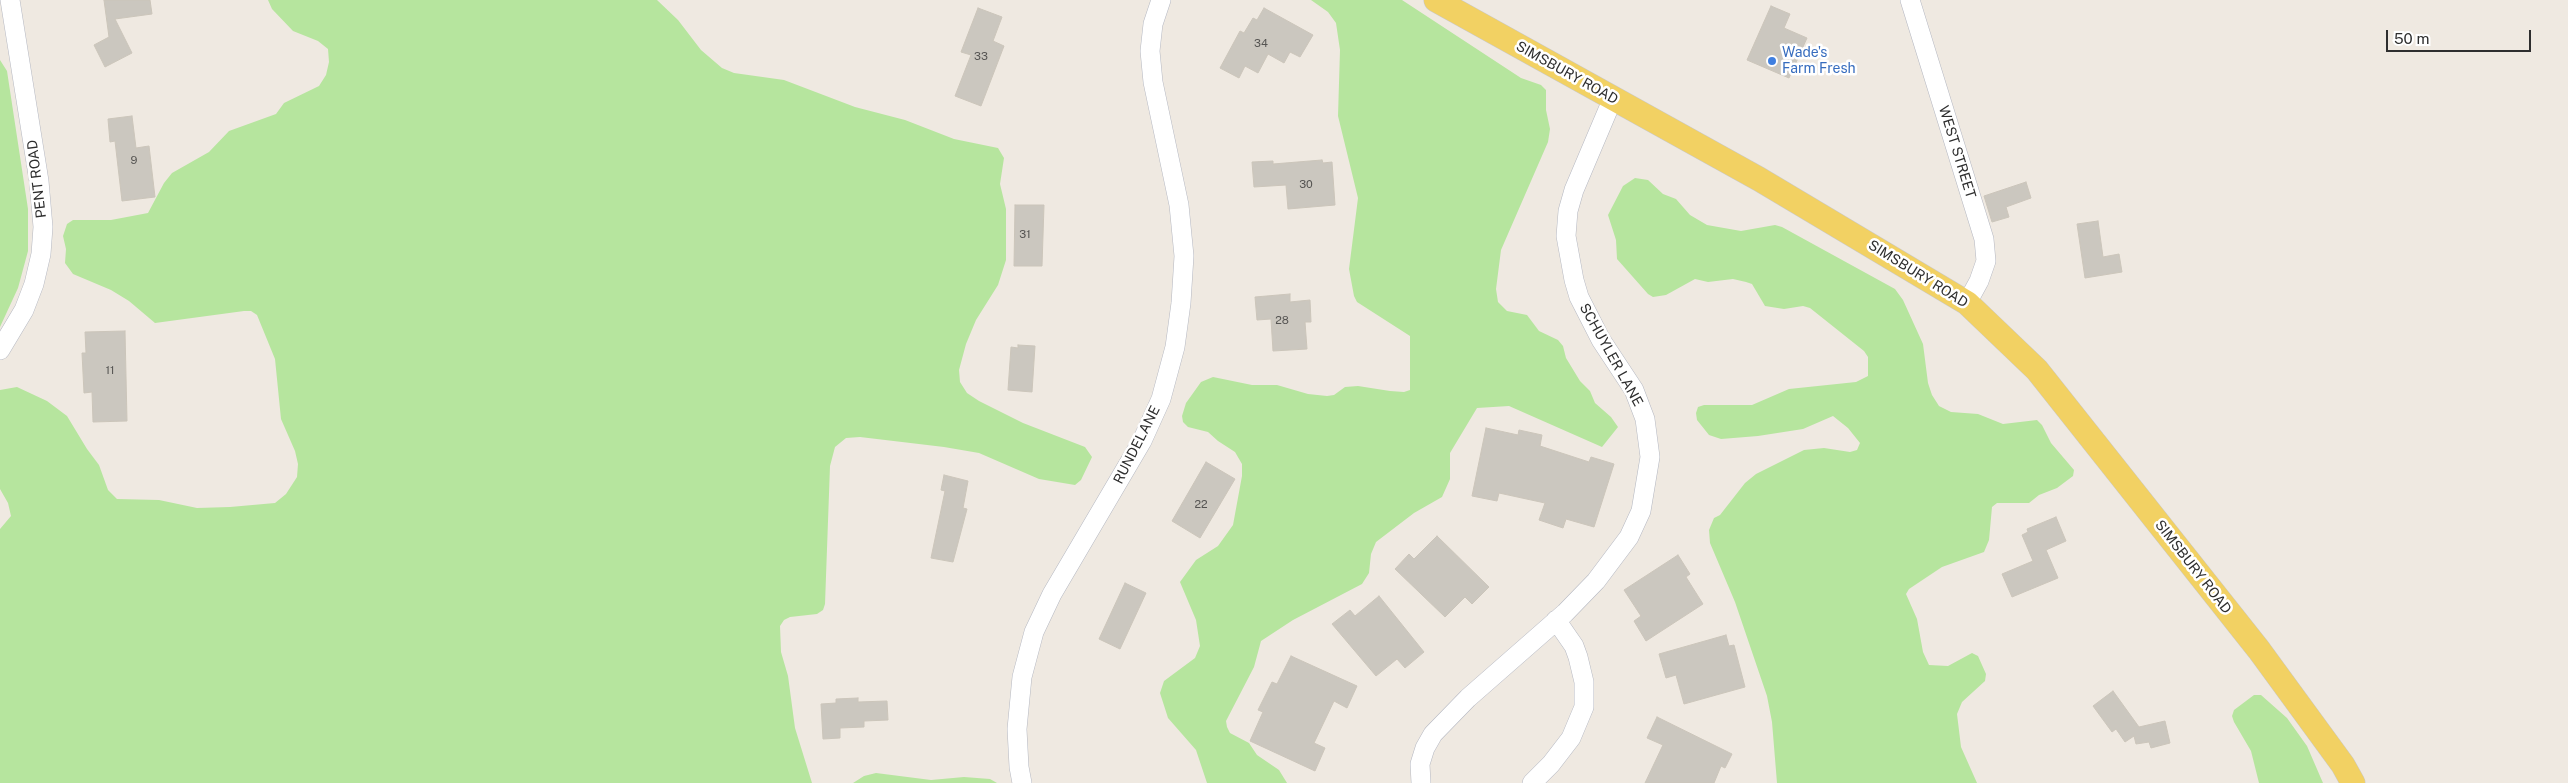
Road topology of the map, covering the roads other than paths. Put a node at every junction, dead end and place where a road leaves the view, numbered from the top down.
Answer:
1 (10, 0) edge
2 (1161, 0) edge
3 (1436, 0) edge
4 (1910, 0) edge
5 (1612, 98) junction
6 (1967, 303) junction
7 (0, 350) edge
8 (1556, 620) junction
9 (1022, 783) edge
10 (1421, 783) edge
11 (1532, 783) edge
12 (2353, 783) edge

1 - 7 street, PENT ROAD
2 - 9 street, RUNDELANE
3 - 5 main road, SIMSBURY ROAD
4 - 6 street, WEST STREET
5 - 6 main road, SIMSBURY ROAD
5 - 8 street, SCHUYLER LANE
6 - 12 main road, SIMSBURY ROAD
8 - 10 street, SCHUYLER LANE
8 - 11 street

